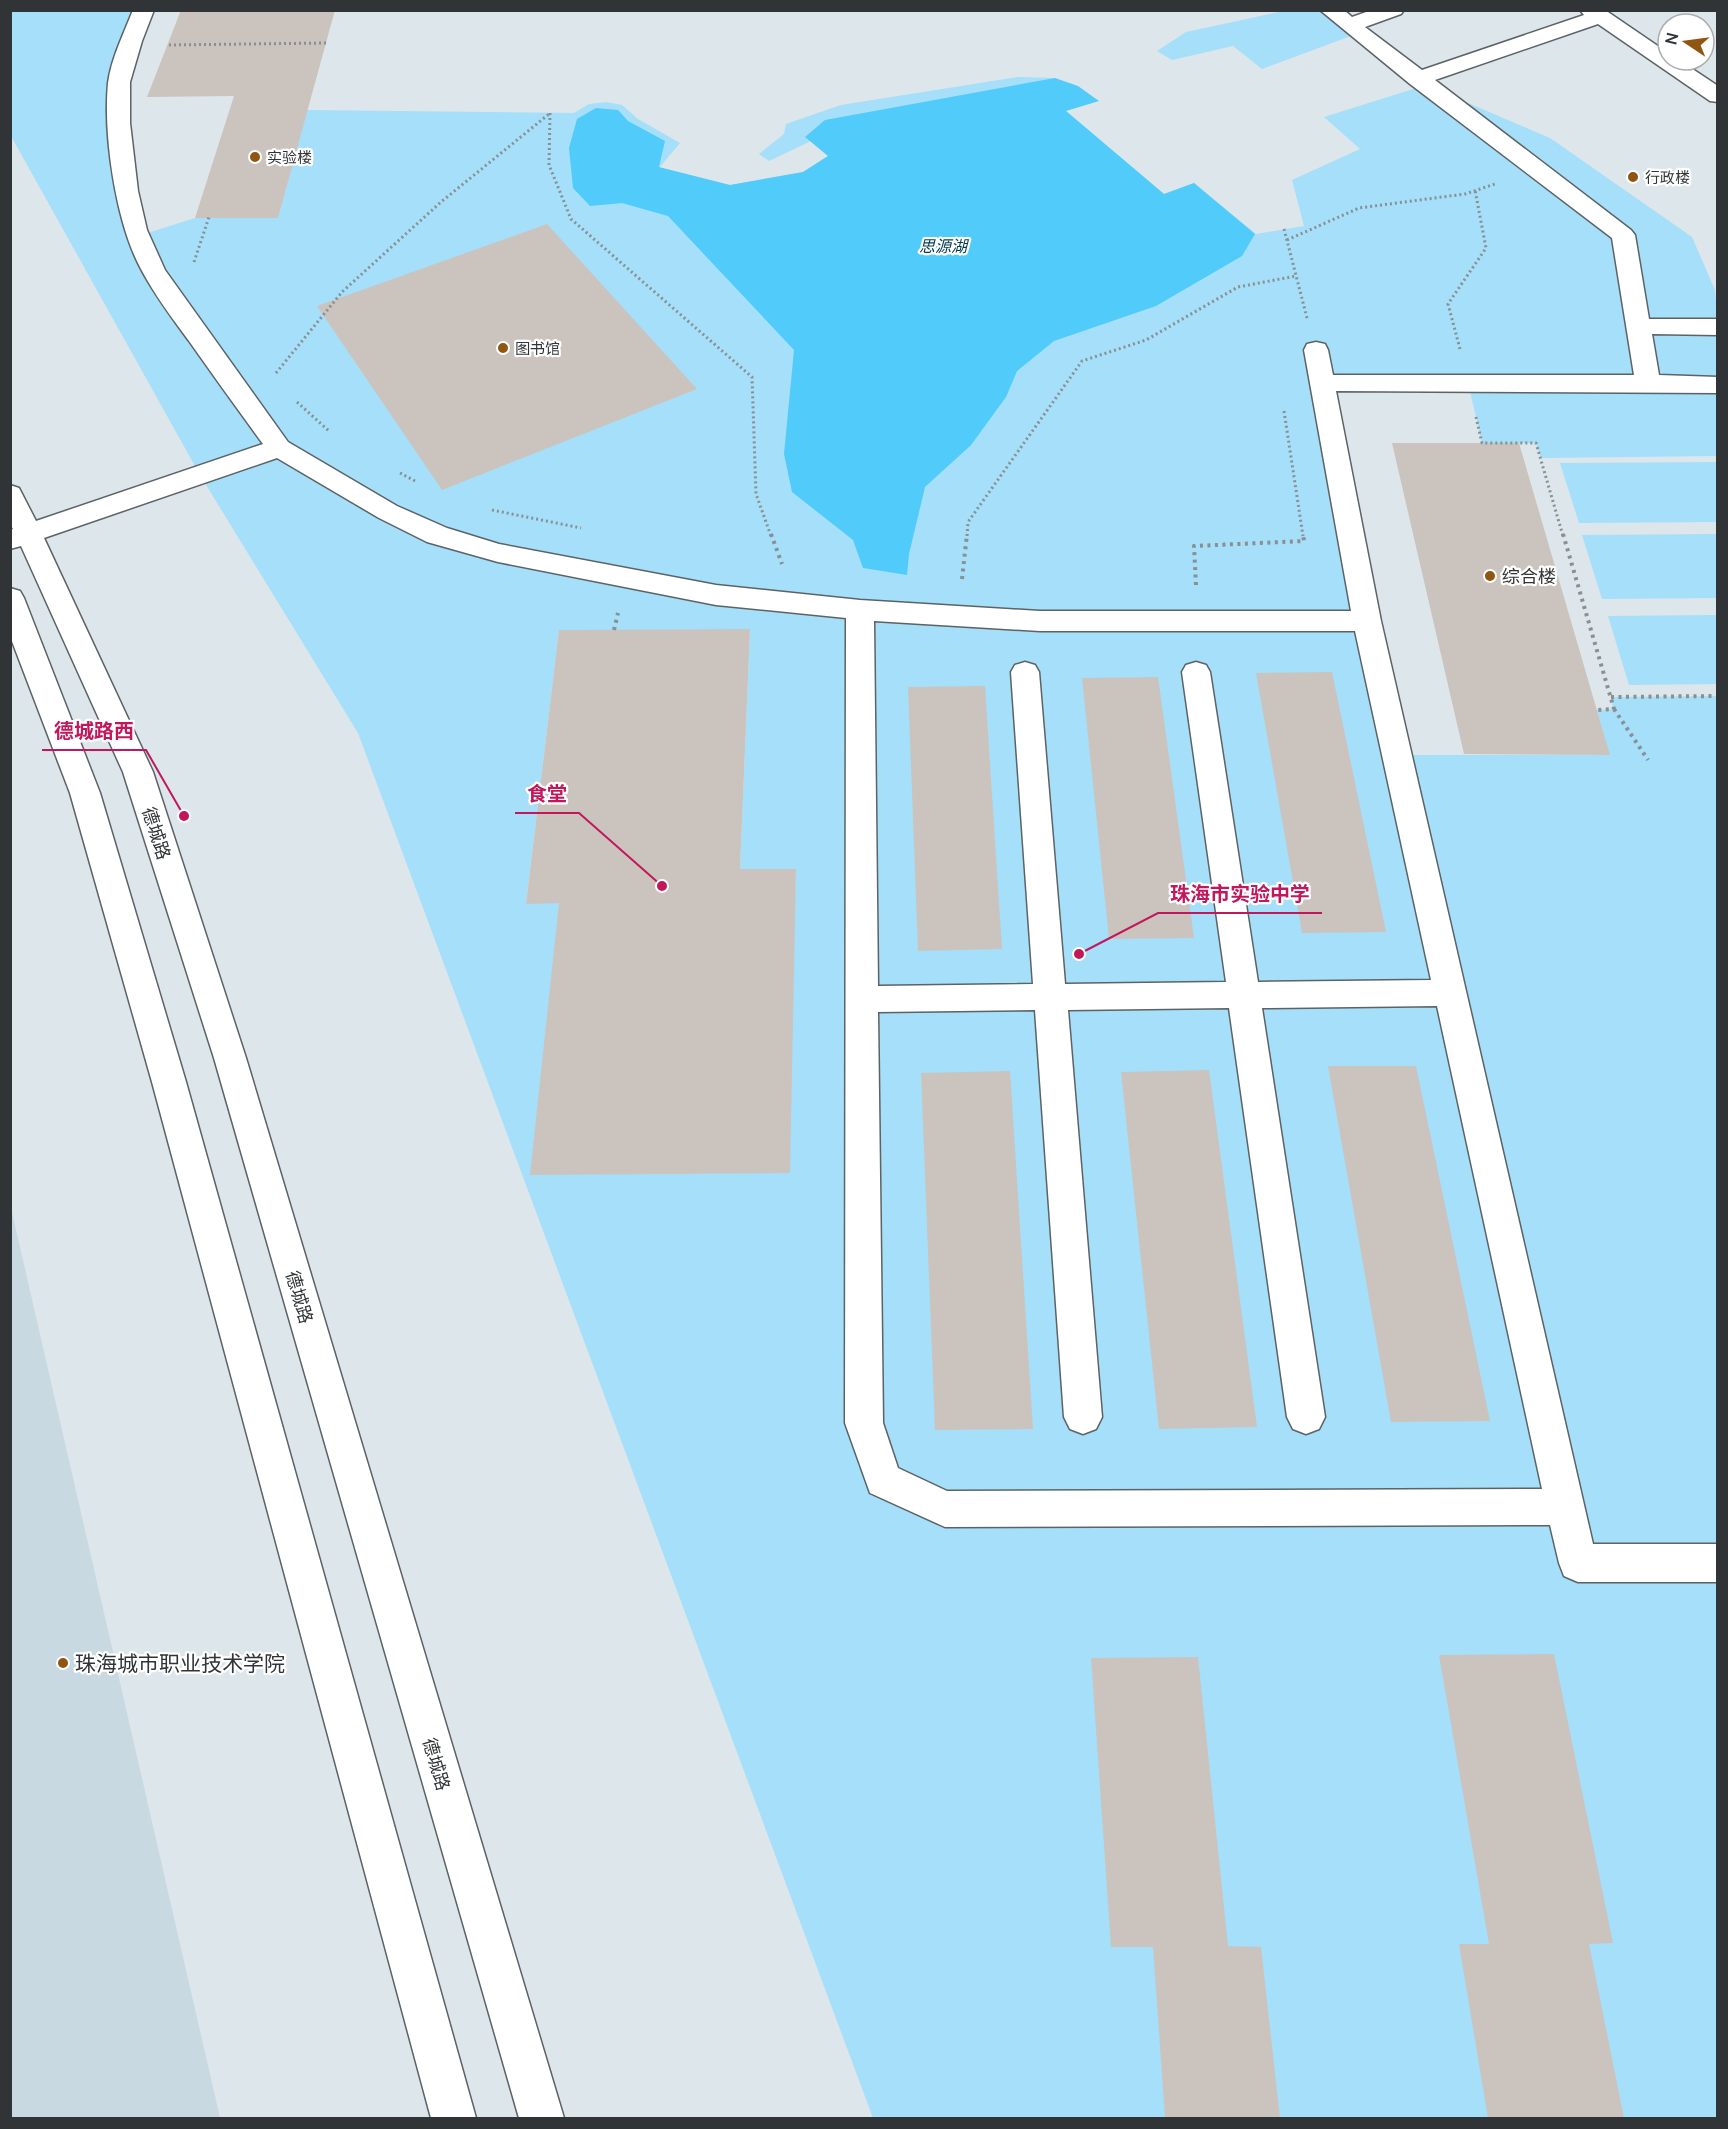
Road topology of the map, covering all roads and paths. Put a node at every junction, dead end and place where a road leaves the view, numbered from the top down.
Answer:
1 (144, 10) edge
2 (1394, 10) edge
3 (1594, 14) edge
4 (1340, 17) edge
5 (327, 43) dead end
6 (167, 45) dead end
7 (1418, 79) junction
8 (1718, 96) edge
9 (1539, 171) junction
10 (1475, 190) junction
11 (209, 217) dead end
12 (1284, 229) dead end
13 (1287, 240) junction
14 (191, 272) dead end
15 (1296, 276) junction
16 (1639, 326) junction
17 (1718, 327) edge
18 (1316, 350) joint
19 (269, 368) dead end
20 (276, 373) junction
21 (282, 381) dead end
22 (1469, 383) junction
23 (1648, 383) junction
24 (1718, 385) edge
25 (1324, 393) junction
26 (293, 397) dead end
27 (329, 432) dead end
28 (279, 448) junction
29 (396, 470) dead end
30 (427, 487) dead end
31 (10, 494) edge
32 (488, 509) dead end
33 (590, 530) dead end
34 (20, 536) edge
35 (772, 566) dead end
36 (1196, 590) dead end
37 (10, 598) edge
38 (860, 610) junction
39 (958, 615) junction
40 (1367, 621) junction
41 (1025, 672) dead end
42 (1196, 672) dead end
43 (1718, 696) edge
44 (1611, 697) junction
45 (1614, 709) junction
46 (1597, 710) dead end
47 (1648, 760) dead end
48 (1450, 993) junction
49 (1244, 994) junction
50 (1049, 997) junction
51 (861, 999) junction
52 (1306, 1416) dead end
53 (1083, 1417) dead end
54 (1566, 1507) junction
55 (1718, 1563) edge
56 (454, 2118) edge
57 (541, 2118) edge

1 - 28 street
2 - 4 street
3 - 7 street
3 - 8 street
4 - 7 street
5 - 6 path
7 - 9 street
9 - 10 path
9 - 16 street
10 - 13 path
10 - 22 path
11 - 14 path
12 - 13 path
13 - 15 path
15 - 18 path
15 - 39 path
16 - 17 street
16 - 23 street
18 - 25 street
19 - 20 path
20 - 21 path
20 - 35 path
22 - 23 street
22 - 25 street
22 - 44 path
23 - 24 street
25 - 36 path
25 - 40 street
26 - 27 path
28 - 34 street
28 - 38 street
29 - 30 path
31 - 34 street, 德城路
32 - 33 path
34 - 57 street, 德城路
37 - 56 street
38 - 39 street
38 - 51 street
39 - 40 street
40 - 48 street
41 - 50 street
42 - 49 street
43 - 44 path
44 - 45 path
45 - 46 path
45 - 47 path
48 - 49 street
48 - 54 street
49 - 50 street
49 - 52 street
50 - 51 street
50 - 53 street
51 - 54 street
54 - 55 street

